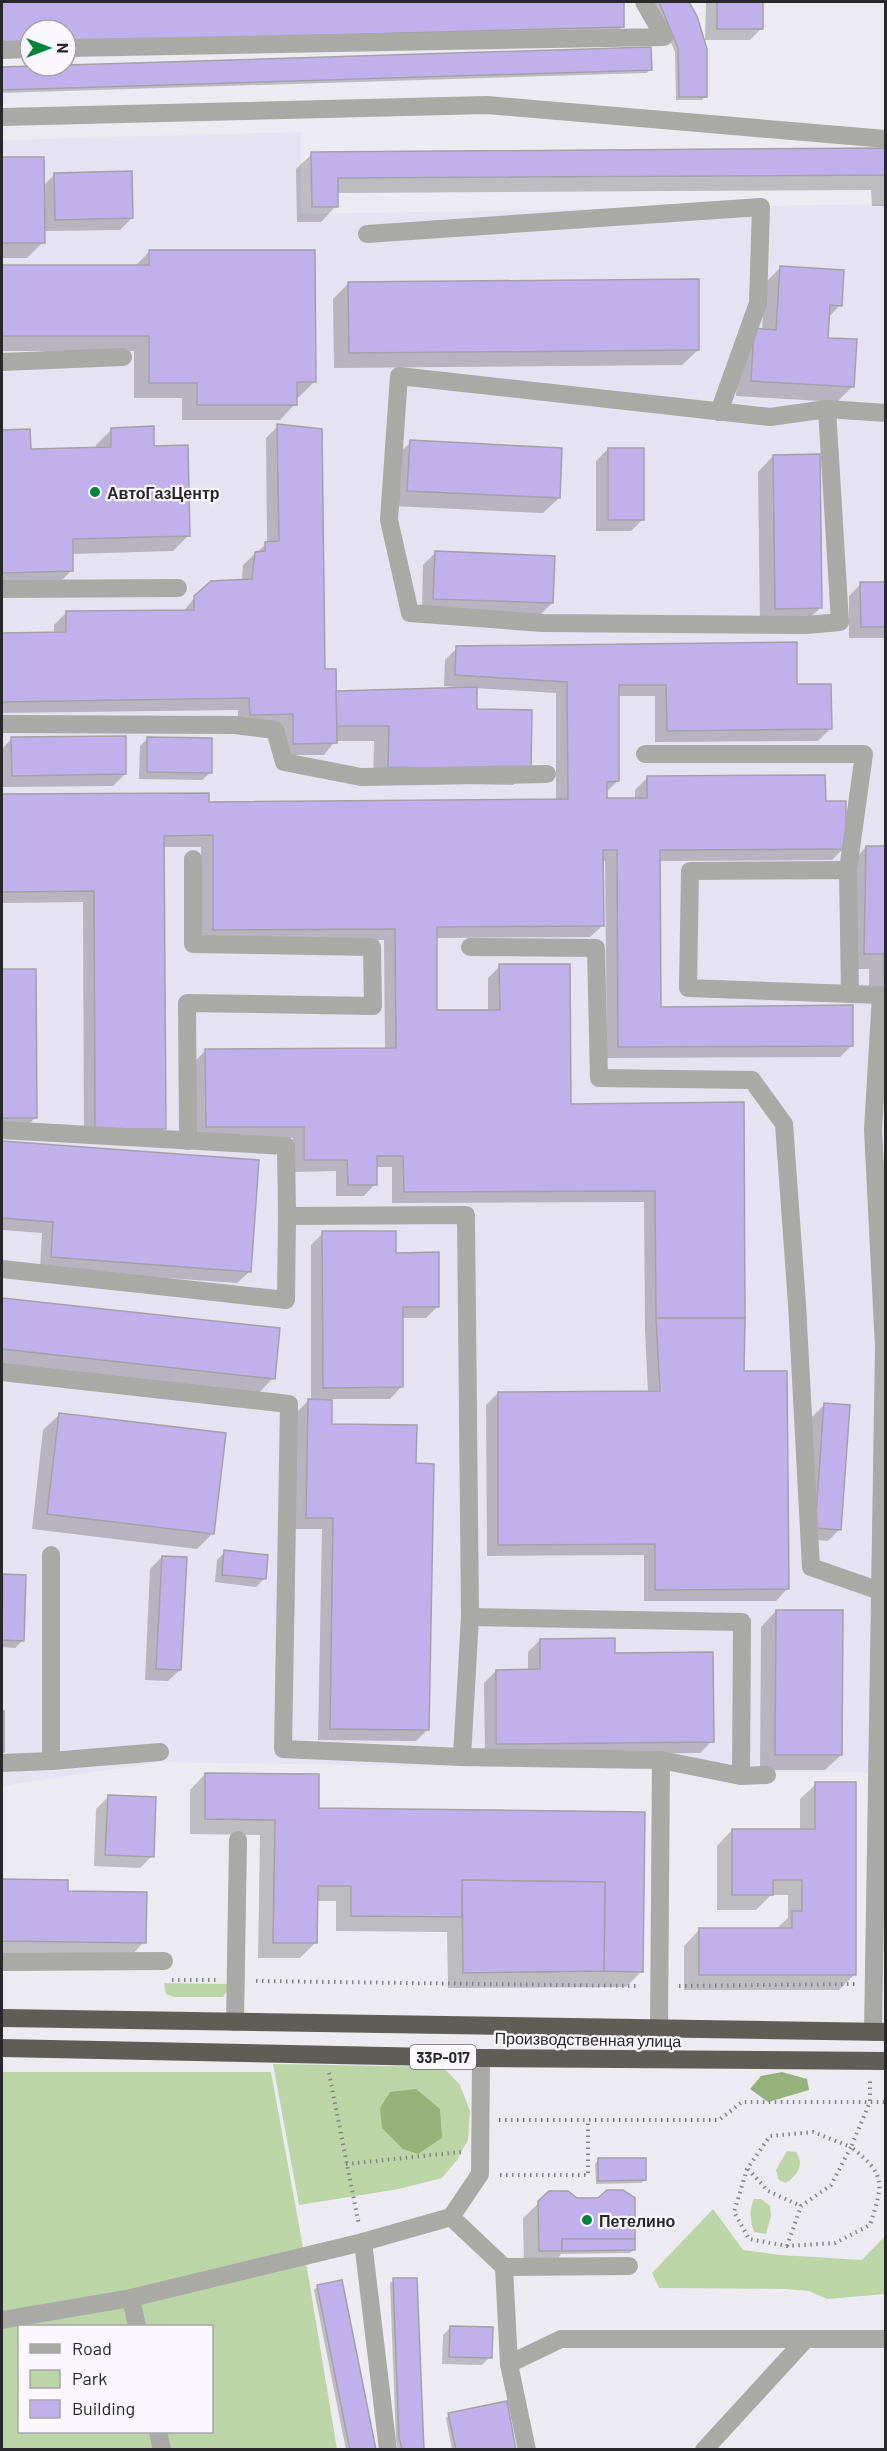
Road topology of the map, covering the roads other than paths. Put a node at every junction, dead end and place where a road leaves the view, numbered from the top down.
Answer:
1 (644, 2) edge
2 (78, 48) edge
3 (18, 49) edge
4 (2, 50) edge
5 (2, 117) edge
6 (885, 139) edge
7 (367, 234) dead end
8 (123, 357) dead end
9 (2, 362) edge
10 (827, 409) junction
11 (720, 412) junction
12 (885, 412) edge
13 (178, 588) dead end
14 (2, 589) edge
15 (2, 724) edge
16 (645, 754) dead end
17 (547, 774) dead end
18 (193, 858) dead end
19 (848, 870) junction
20 (470, 947) dead end
21 (850, 994) junction
22 (2, 1130) edge
23 (189, 1141) junction
24 (287, 1216) junction
25 (2, 1269) edge
26 (2, 1372) edge
27 (51, 1555) dead end
28 (883, 1591) edge
29 (470, 1617) junction
30 (160, 1752) dead end
31 (462, 1757) junction
32 (660, 1760) junction
33 (51, 1761) junction
34 (2, 1763) edge
35 (767, 1775) dead end
36 (741, 1776) junction
37 (238, 1840) dead end
38 (164, 1961) dead end
39 (2, 1962) edge
40 (2, 2018) edge
41 (235, 2022) junction
42 (659, 2029) junction
43 (879, 2032) edge
44 (2, 2048) edge
45 (481, 2058) junction
46 (878, 2061) edge
47 (452, 2217) junction
48 (363, 2241) junction
49 (629, 2266) dead end
50 (504, 2267) junction
51 (131, 2298) junction
52 (2, 2320) edge
53 (137, 2325) edge
54 (806, 2339) junction
55 (885, 2339) edge
56 (509, 2364) junction
57 (158, 2433) edge
58 (162, 2450) edge
59 (388, 2450) edge
60 (527, 2450) edge
61 (704, 2450) edge

1 - 2 street
3 - 4 street
5 - 6 street
7 - 11 street
8 - 9 street
10 - 11 street
10 - 11 street
10 - 12 street
13 - 14 street
15 - 17 street
16 - 19 street
18 - 23 street
19 - 21 street
19 - 21 street
20 - 28 street
21 - 28 street
22 - 23 street
23 - 24 street
24 - 25 street
24 - 29 street
26 - 31 street
27 - 33 street
28 - 43 street
29 - 31 street
29 - 36 street
30 - 33 street
31 - 32 street
32 - 36 street
32 - 42 street
33 - 34 street
35 - 36 street
37 - 41 street
38 - 39 street
40 - 41 highway, Производственная улица / 33Р-017
41 - 42 highway, Производственная улица / 33Р-017
42 - 43 highway, Производственная улица / 33Р-017
44 - 45 highway, Производственная улица / 33Р-017
45 - 46 highway, Производственная улица / 33Р-017
45 - 47 street
47 - 48 street
47 - 50 street
48 - 51 street
48 - 59 street
49 - 50 street
50 - 56 street
51 - 52 street
51 - 53 street
54 - 55 street
54 - 56 street
54 - 61 street
56 - 60 street
57 - 58 street

